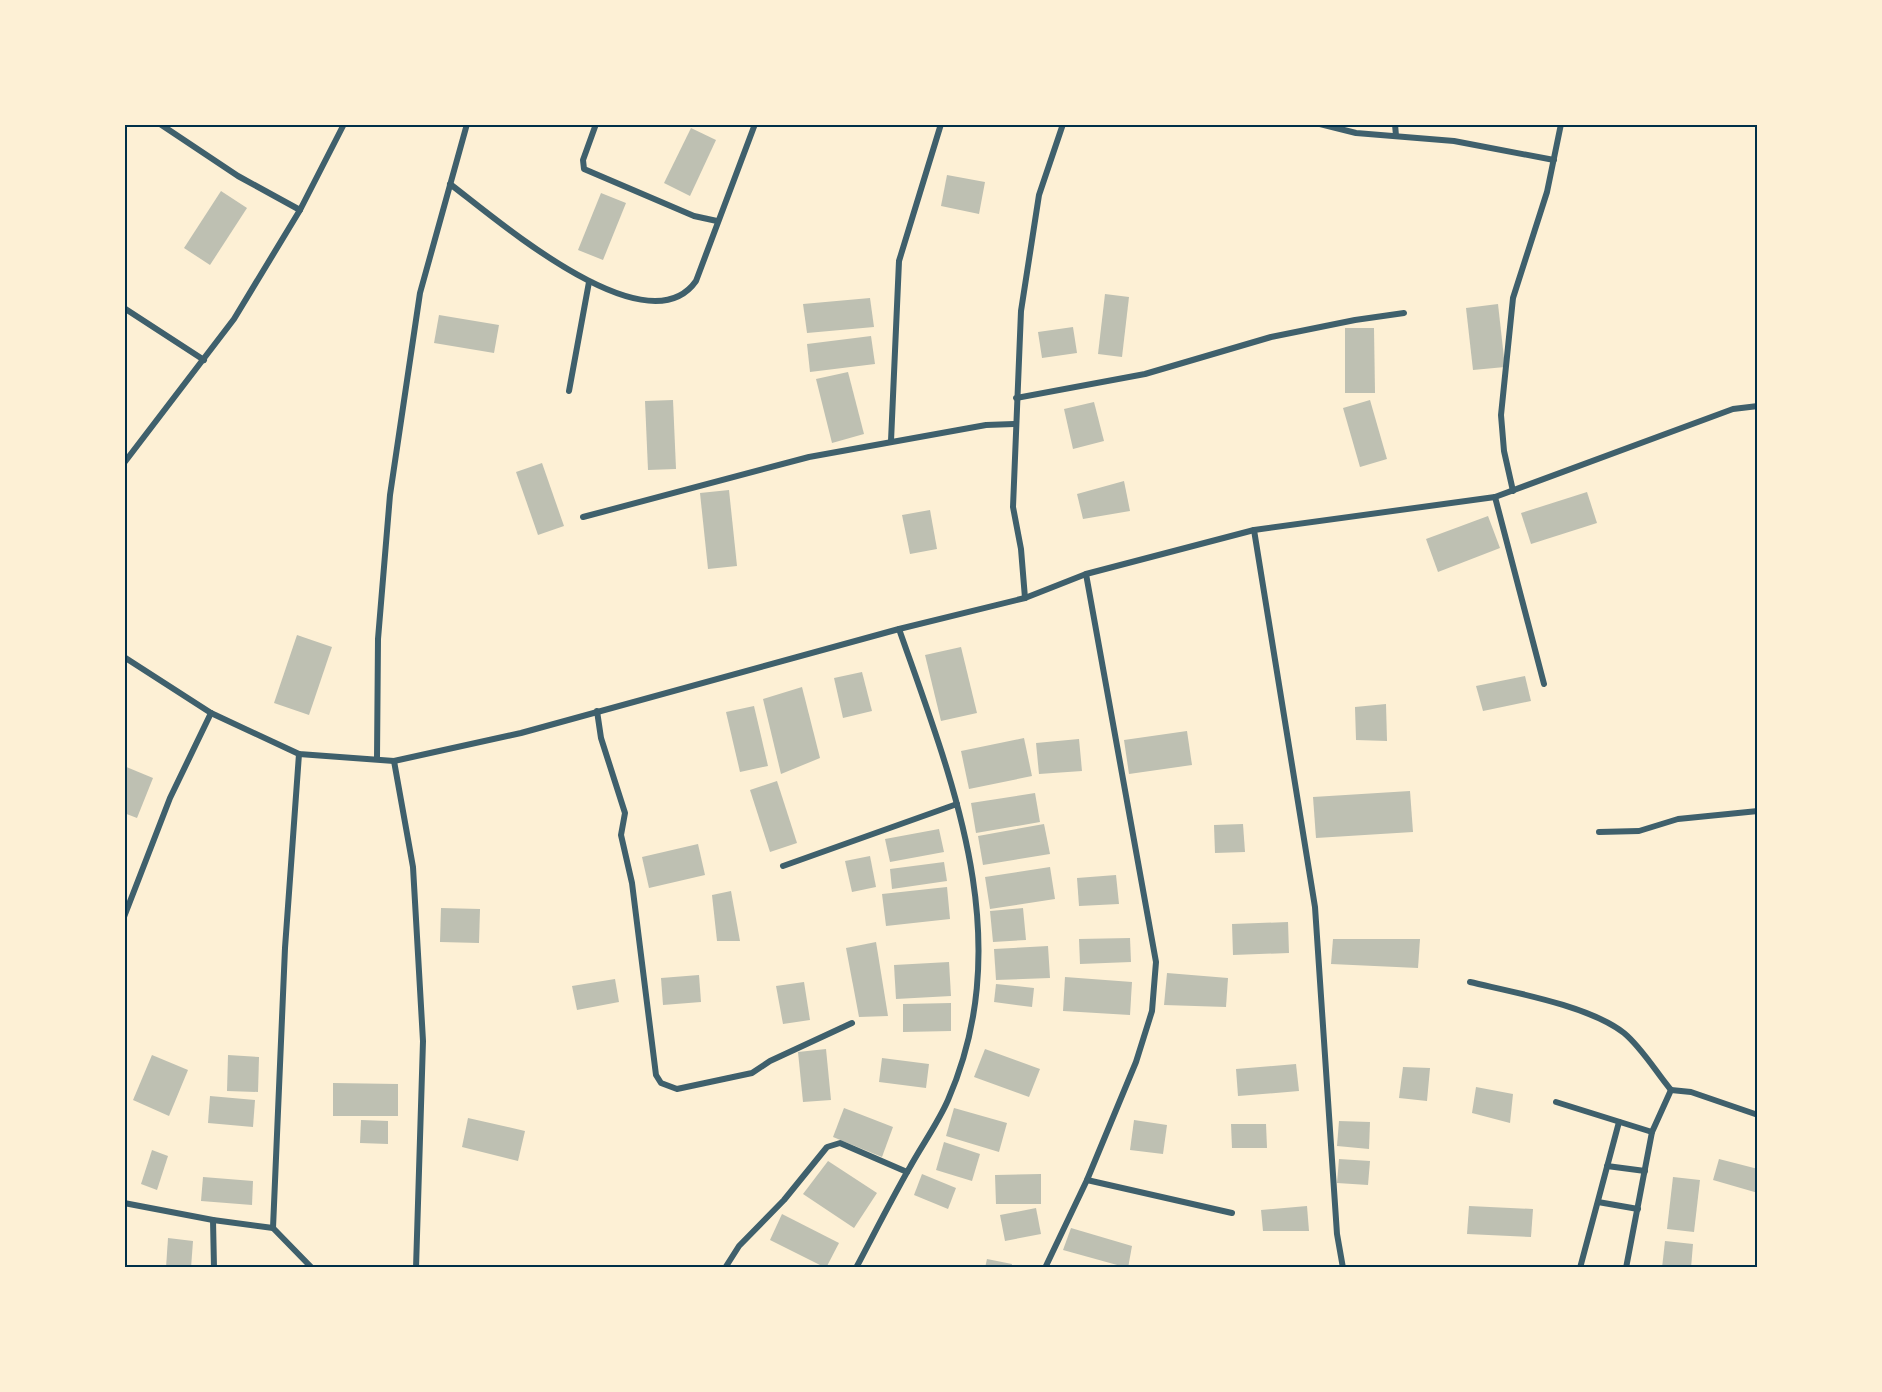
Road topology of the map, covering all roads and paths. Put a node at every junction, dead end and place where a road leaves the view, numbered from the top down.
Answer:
1 (160, 124) edge
2 (344, 124) edge
3 (466, 124) edge
4 (596, 124) edge
5 (755, 124) edge
6 (941, 124) edge
7 (1063, 124) edge
8 (1320, 124) edge
9 (1395, 124) edge
10 (1561, 124) edge
11 (1396, 136) junction
12 (1554, 160) junction
13 (450, 184) junction
14 (300, 210) junction
15 (717, 220) junction
16 (589, 282) junction
17 (124, 308) edge
18 (1404, 313) dead end
19 (204, 360) junction
20 (569, 391) dead end
21 (1016, 398) junction
22 (1758, 406) edge
23 (1014, 424) junction
24 (891, 441) junction
25 (124, 463) edge
26 (1513, 491) junction
27 (1495, 497) junction
28 (582, 518) dead end
29 (1254, 530) junction
30 (1086, 574) junction
31 (1025, 598) junction
32 (899, 628) junction
33 (124, 657) edge
34 (1544, 684) dead end
35 (597, 711) junction
36 (211, 713) junction
37 (299, 754) junction
38 (377, 758) junction
39 (394, 761) junction
40 (957, 804) junction
41 (1758, 811) edge
42 (1599, 832) dead end
43 (783, 866) dead end
44 (124, 917) edge
45 (1470, 982) dead end
46 (852, 1023) dead end
47 (1671, 1090) junction
48 (1556, 1102) dead end
49 (1758, 1115) edge
50 (1619, 1122) junction
51 (1652, 1132) junction
52 (1607, 1166) junction
53 (1645, 1171) junction
54 (907, 1172) junction
55 (1087, 1180) junction
56 (1598, 1202) junction
57 (124, 1203) edge
58 (1638, 1209) junction
59 (1232, 1213) dead end
60 (213, 1220) junction
61 (273, 1228) junction
62 (214, 1268) edge
63 (312, 1268) edge
64 (416, 1268) edge
65 (725, 1268) edge
66 (856, 1268) edge
67 (1045, 1268) edge
68 (1343, 1268) edge
69 (1580, 1268) edge
70 (1626, 1268) edge

1 - 14 street
2 - 14 street
3 - 13 street
4 - 15 street
5 - 15 street
6 - 24 street
7 - 21 street
8 - 11 street
9 - 11 street
10 - 12 street
11 - 12 street
12 - 26 street
13 - 16 street
13 - 38 street
14 - 19 street
15 - 16 street
16 - 20 street
17 - 19 street
18 - 21 street
19 - 25 street
21 - 23 street
22 - 26 street
23 - 24 street
23 - 31 street
24 - 28 street
26 - 27 street
27 - 29 street
27 - 34 street
29 - 30 street
29 - 68 street
30 - 31 street
30 - 55 street
31 - 32 street
32 - 35 street
32 - 40 street
33 - 36 street
35 - 39 street
35 - 46 street
36 - 37 street
36 - 44 street
37 - 38 street
37 - 61 street
38 - 39 street
39 - 64 street
40 - 43 street
40 - 54 street
41 - 42 street
45 - 47 street
47 - 49 street
47 - 51 street
48 - 50 street
50 - 51 street
50 - 52 street
51 - 53 street
52 - 53 street
52 - 56 street
53 - 58 street
54 - 65 street
54 - 66 street
55 - 59 street
55 - 67 street
56 - 58 street
56 - 69 street
57 - 60 street
58 - 70 street
60 - 61 street
60 - 62 street
61 - 63 street

